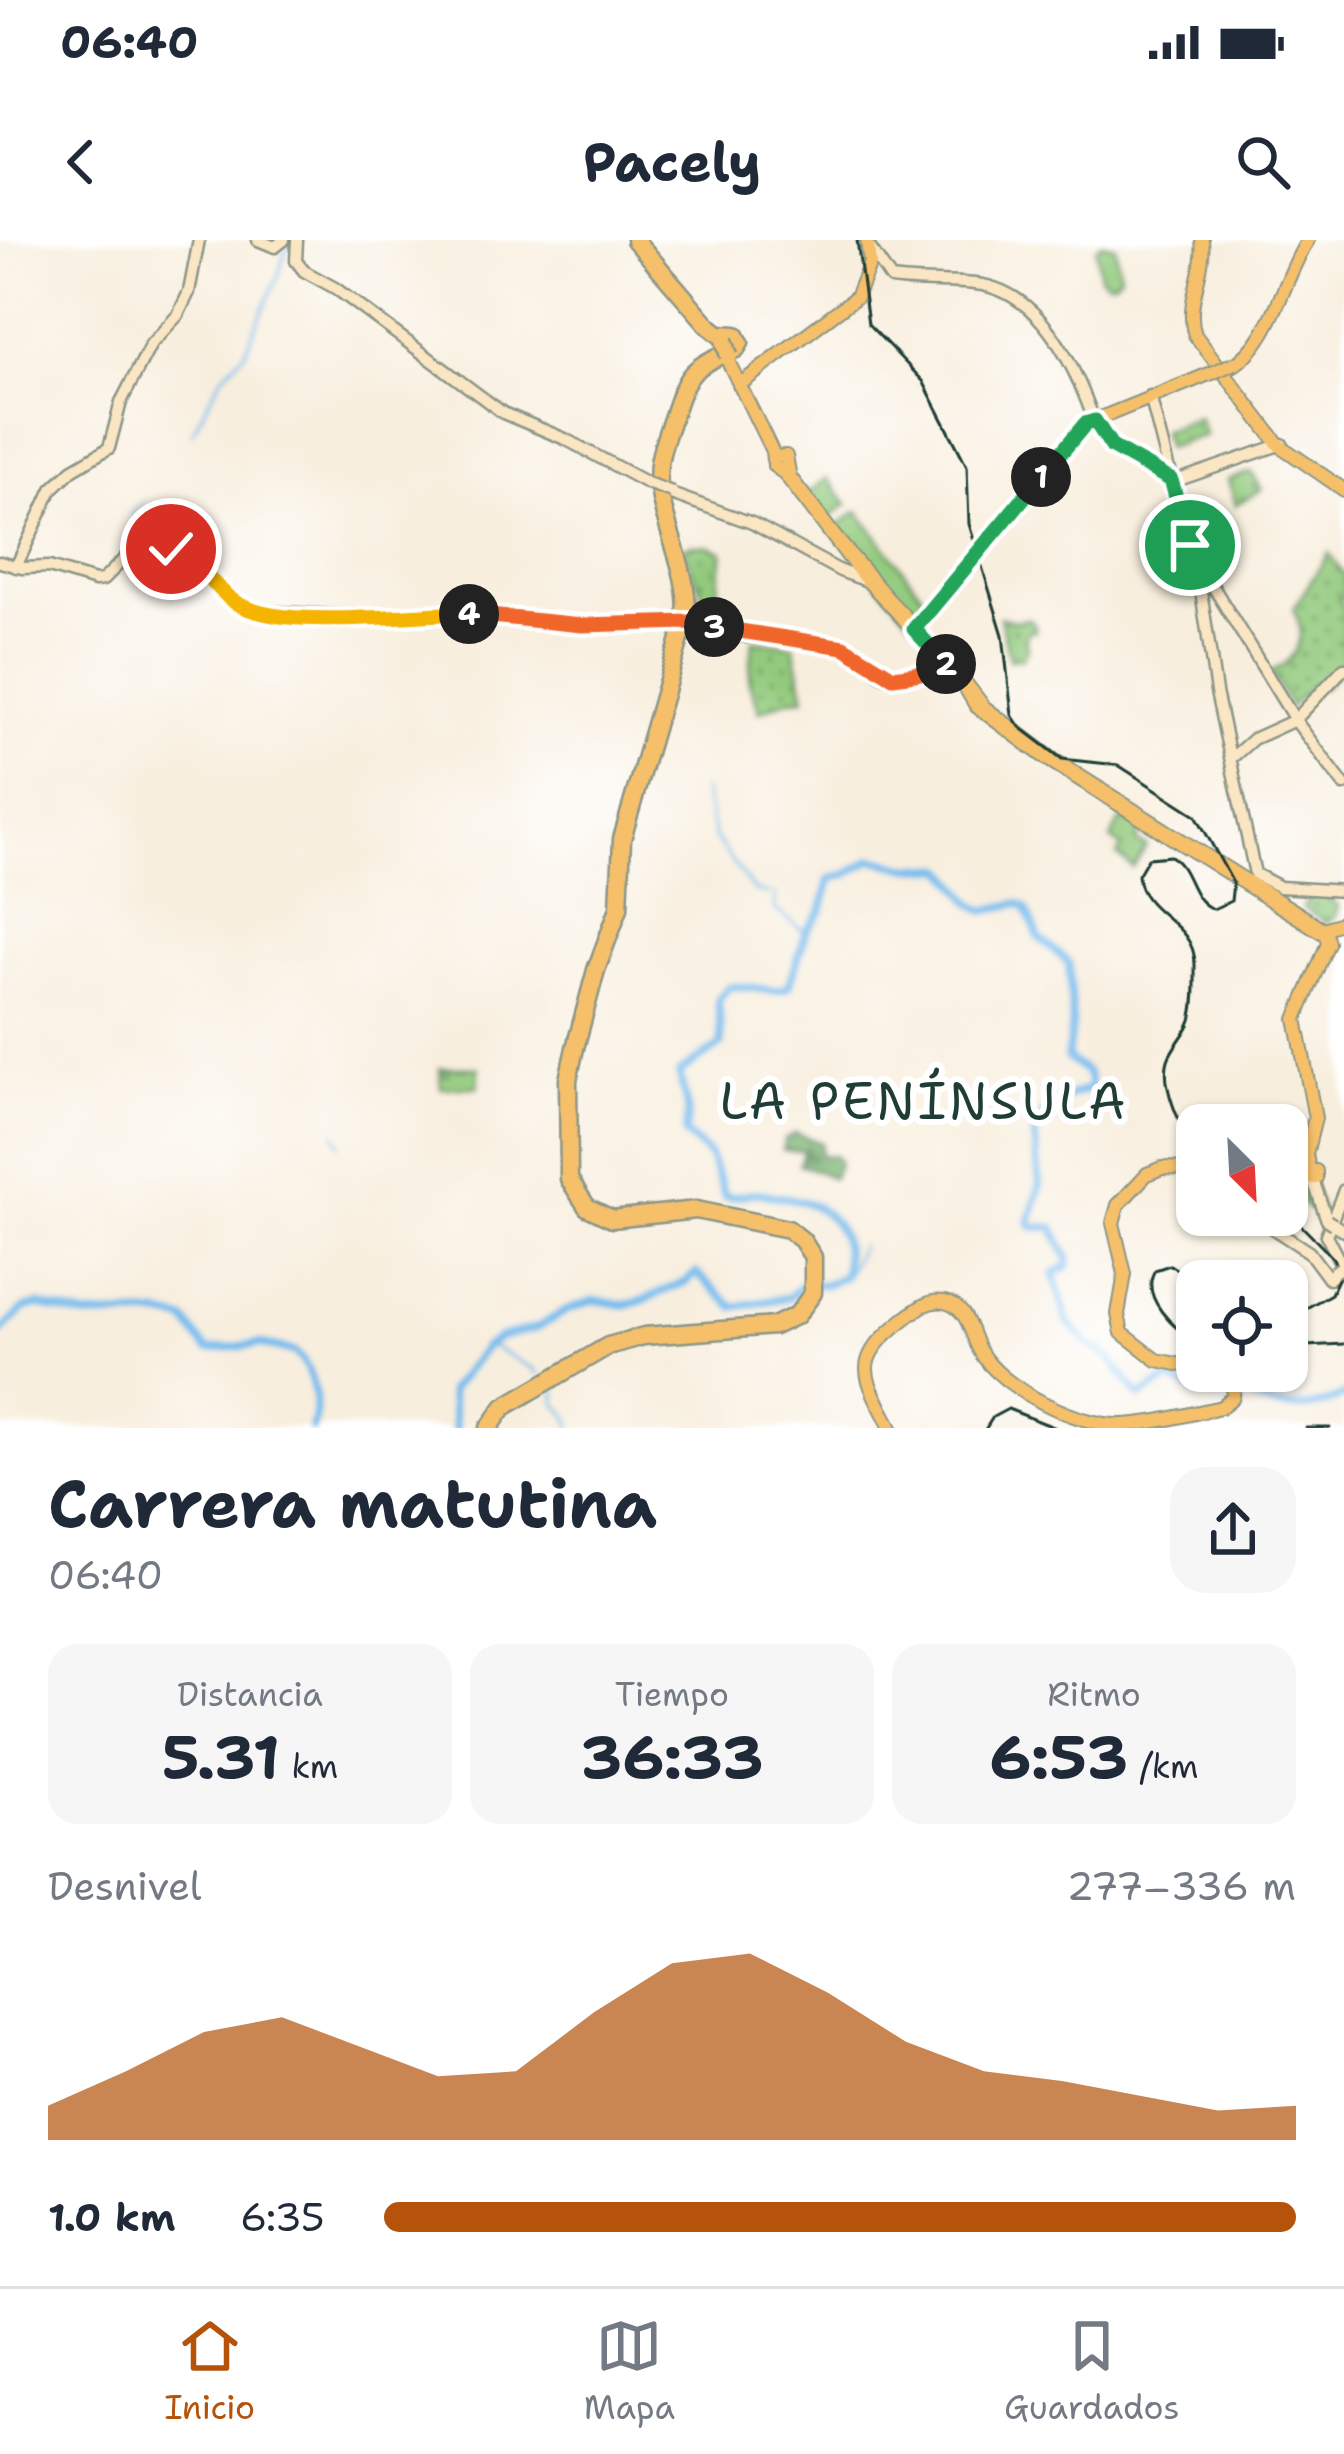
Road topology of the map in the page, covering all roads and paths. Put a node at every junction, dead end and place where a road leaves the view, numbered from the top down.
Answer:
1 (199, 240) edge
2 (258, 240) edge
3 (633, 240) edge
4 (1203, 240) edge
5 (1307, 240) edge
6 (292, 242) edge
7 (873, 246) edge
8 (729, 360) junction
9 (1221, 368) junction
10 (686, 380) junction
11 (1150, 397) junction
12 (1095, 418) junction
13 (1278, 444) junction
14 (781, 463) junction
15 (1173, 480) junction
16 (1344, 488) edge
17 (0, 562) edge
18 (1198, 566) junction
19 (16, 567) junction
20 (863, 576) junction
21 (914, 628) junction
22 (950, 668) junction
23 (1344, 670) edge
24 (979, 704) junction
25 (1296, 721) junction
26 (1232, 758) junction
27 (1344, 784) edge
28 (1253, 858) junction
29 (1301, 887) junction
30 (1344, 891) edge
31 (1289, 908) junction
32 (1344, 923) edge
33 (1327, 932) junction
34 (1176, 1171) edge
35 (1311, 1175) joint
36 (1148, 1177) junction
37 (1343, 1196) edge
38 (1334, 1222) edge
39 (1286, 1236) edge
40 (809, 1253) junction
41 (1337, 1267) edge
42 (1113, 1317) dead end
43 (1121, 1330) junction
44 (1176, 1362) edge
45 (1176, 1363) edge
46 (1234, 1392) edge
47 (488, 1428) edge
48 (893, 1428) edge

1 - 19 main road
2 - 6 main road
3 - 8 highway
4 - 9 main road
5 - 9 main road
6 - 20 main road, bridge
7 - 8 main road
7 - 12 main road
8 - 10 highway
8 - 10 highway
8 - 14 main road
8 - 40 highway
9 - 11 main road
9 - 13 main road
10 - 40 highway
11 - 12 main road
11 - 15 main road
12 - 15 main road
12 - 21 main road
12 - 21 main road
13 - 15 main road
13 - 16 main road
14 - 20 main road
14 - 21 main road
15 - 18 main road
17 - 19 main road
18 - 25 main road
18 - 26 main road
19 - 22 main road
20 - 21 main road
21 - 22 main road
22 - 24 main road
23 - 25 main road
24 - 31 main road
24 - 31 main road
25 - 26 main road
25 - 27 main road
26 - 28 main road
26 - 28 main road
28 - 29 main road
29 - 30 main road
29 - 31 main road
31 - 33 main road
32 - 33 main road
33 - 35 main road
34 - 36 main road
35 - 38 main road
36 - 43 main road
36 - 44 main road
37 - 38 main road
37 - 41 main road
39 - 41 main road
40 - 47 highway
42 - 43 main road
43 - 45 main road
46 - 48 main road

